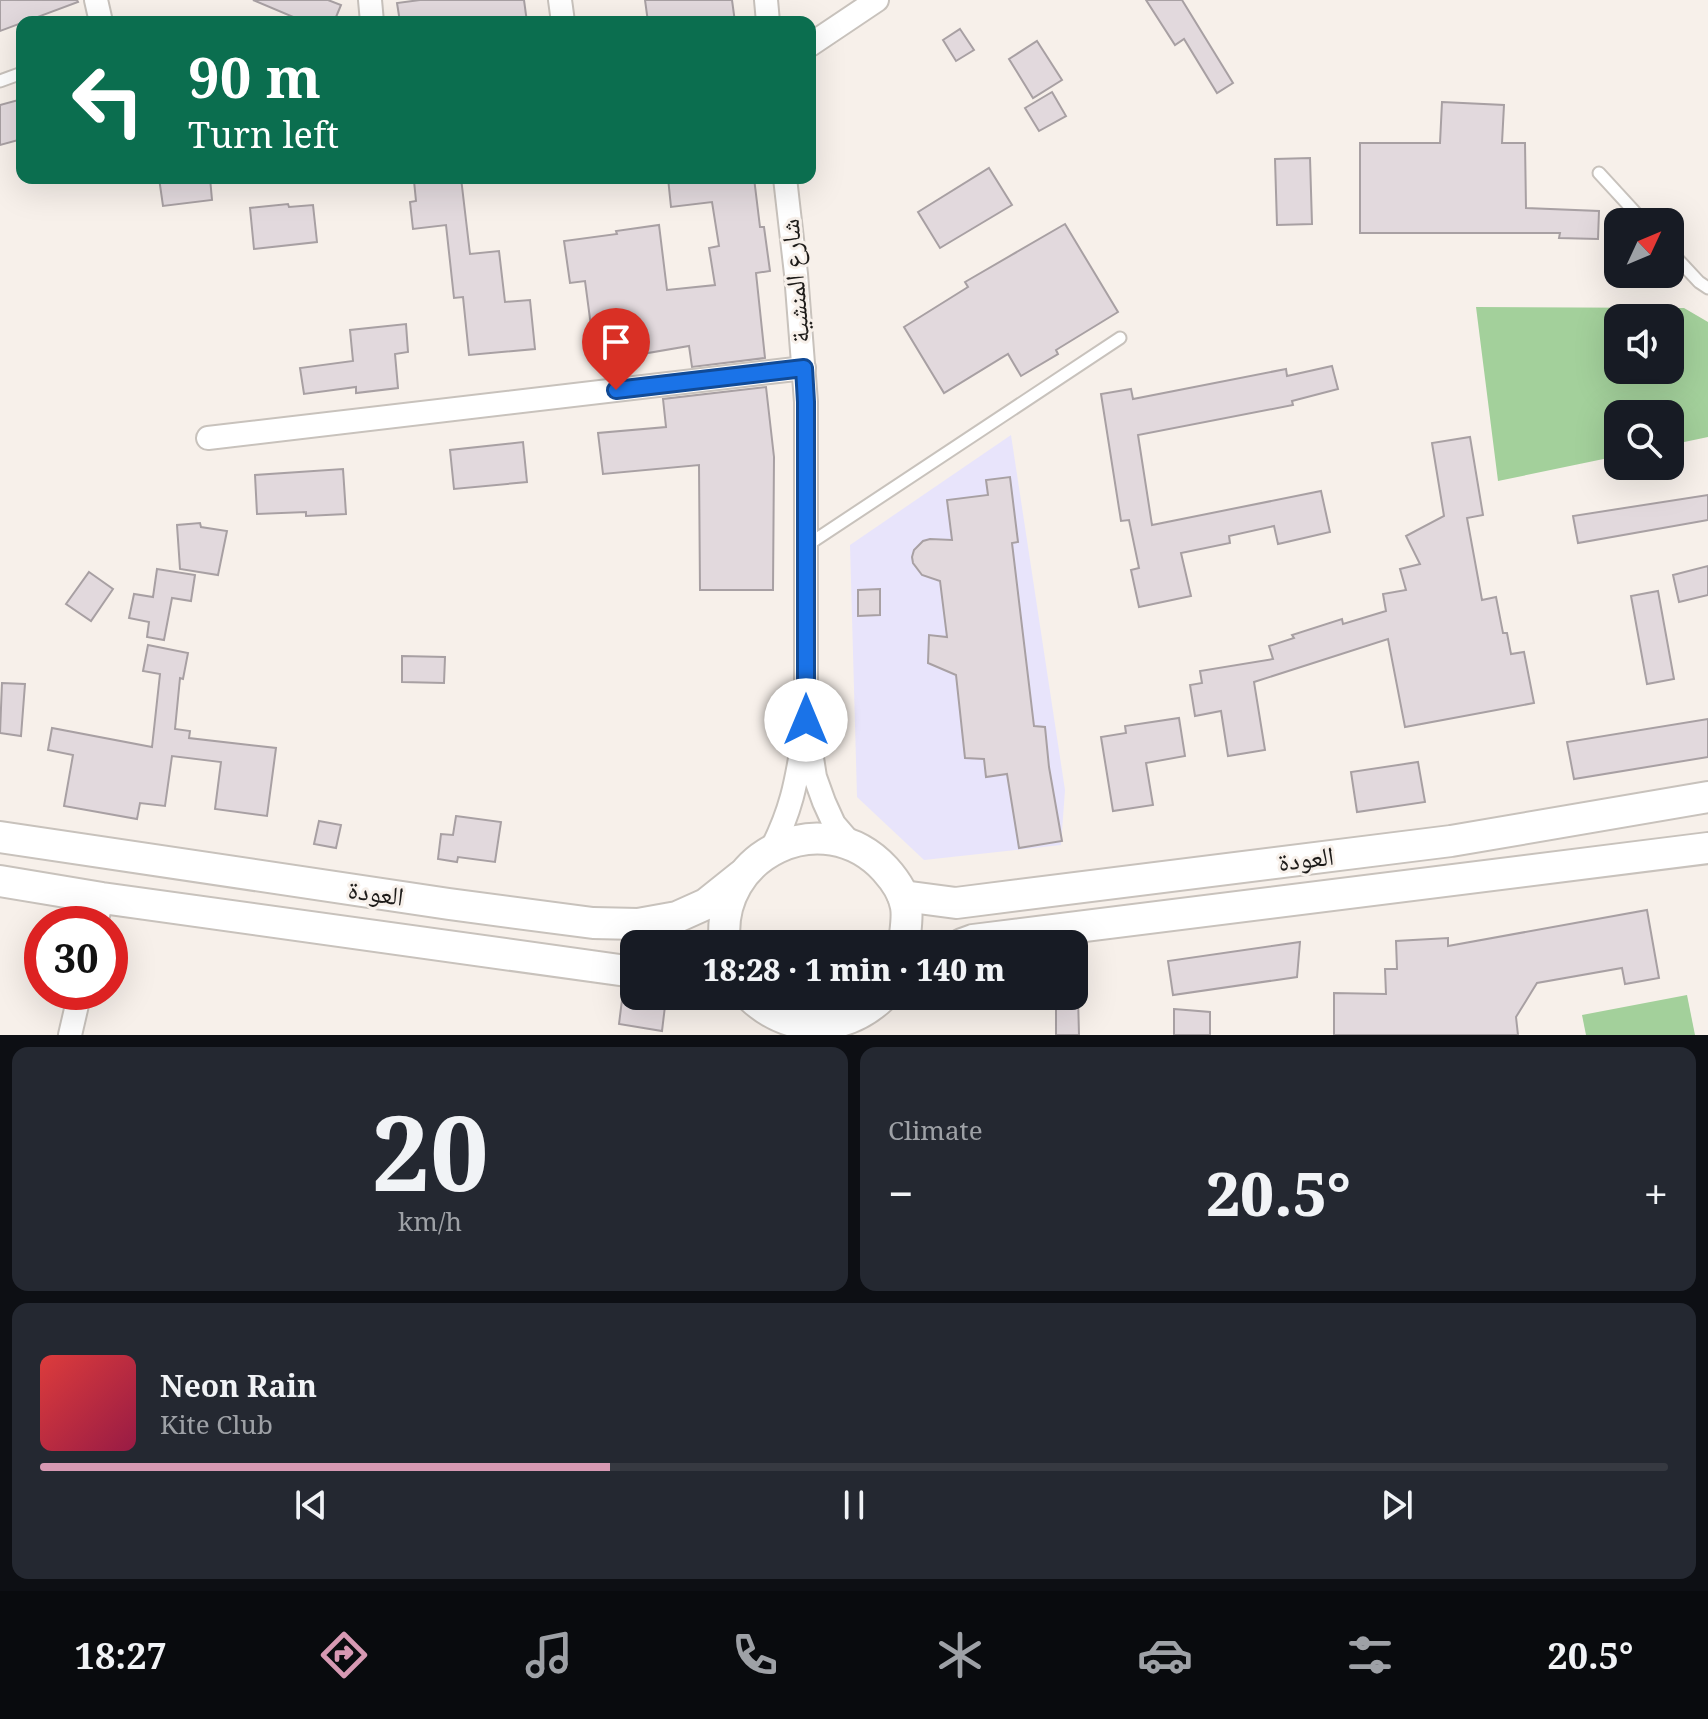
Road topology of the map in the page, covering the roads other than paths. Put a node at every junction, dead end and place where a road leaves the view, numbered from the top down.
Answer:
1 (877, 0) edge
2 (816, 41) edge
3 (1599, 173) dead end
4 (786, 184) edge
5 (1631, 208) edge
6 (1684, 266) edge
7 (1708, 288) edge
8 (1120, 338) dead end
9 (804, 368) junction
10 (208, 438) dead end
11 (806, 546) junction
12 (806, 720) junction
13 (1708, 797) edge
14 (0, 837) edge
15 (852, 845) junction
16 (1708, 848) edge
17 (771, 850) junction
18 (741, 876) junction
19 (0, 881) edge
20 (903, 896) junction
21 (82, 906) edge
22 (128, 914) edge
23 (724, 930) edge
24 (905, 930) edge
25 (1053, 930) edge
26 (620, 970) edge
27 (76, 1010) edge
28 (768, 1010) edge
29 (864, 1010) edge
30 (813, 1030) edge
31 (70, 1035) edge

1 - 2 street
3 - 5 lane
4 - 9 street, شارع المنشية
6 - 7 lane
8 - 11 lane
9 - 10 street
9 - 11 street, شارع المنشية
11 - 12 street, شارع المنشية
12 - 15 street, شارع المنشية
12 - 17 street, شارع المنشية
13 - 20 main road, العودة
14 - 18 main road, العودة
15 - 17 main road
15 - 20 main road
16 - 25 main road, العودة
17 - 18 main road, العودة
18 - 23 main road
19 - 21 main road, العودة
20 - 24 main road
22 - 26 main road, العودة
27 - 31 street
28 - 30 main road
29 - 30 main road

